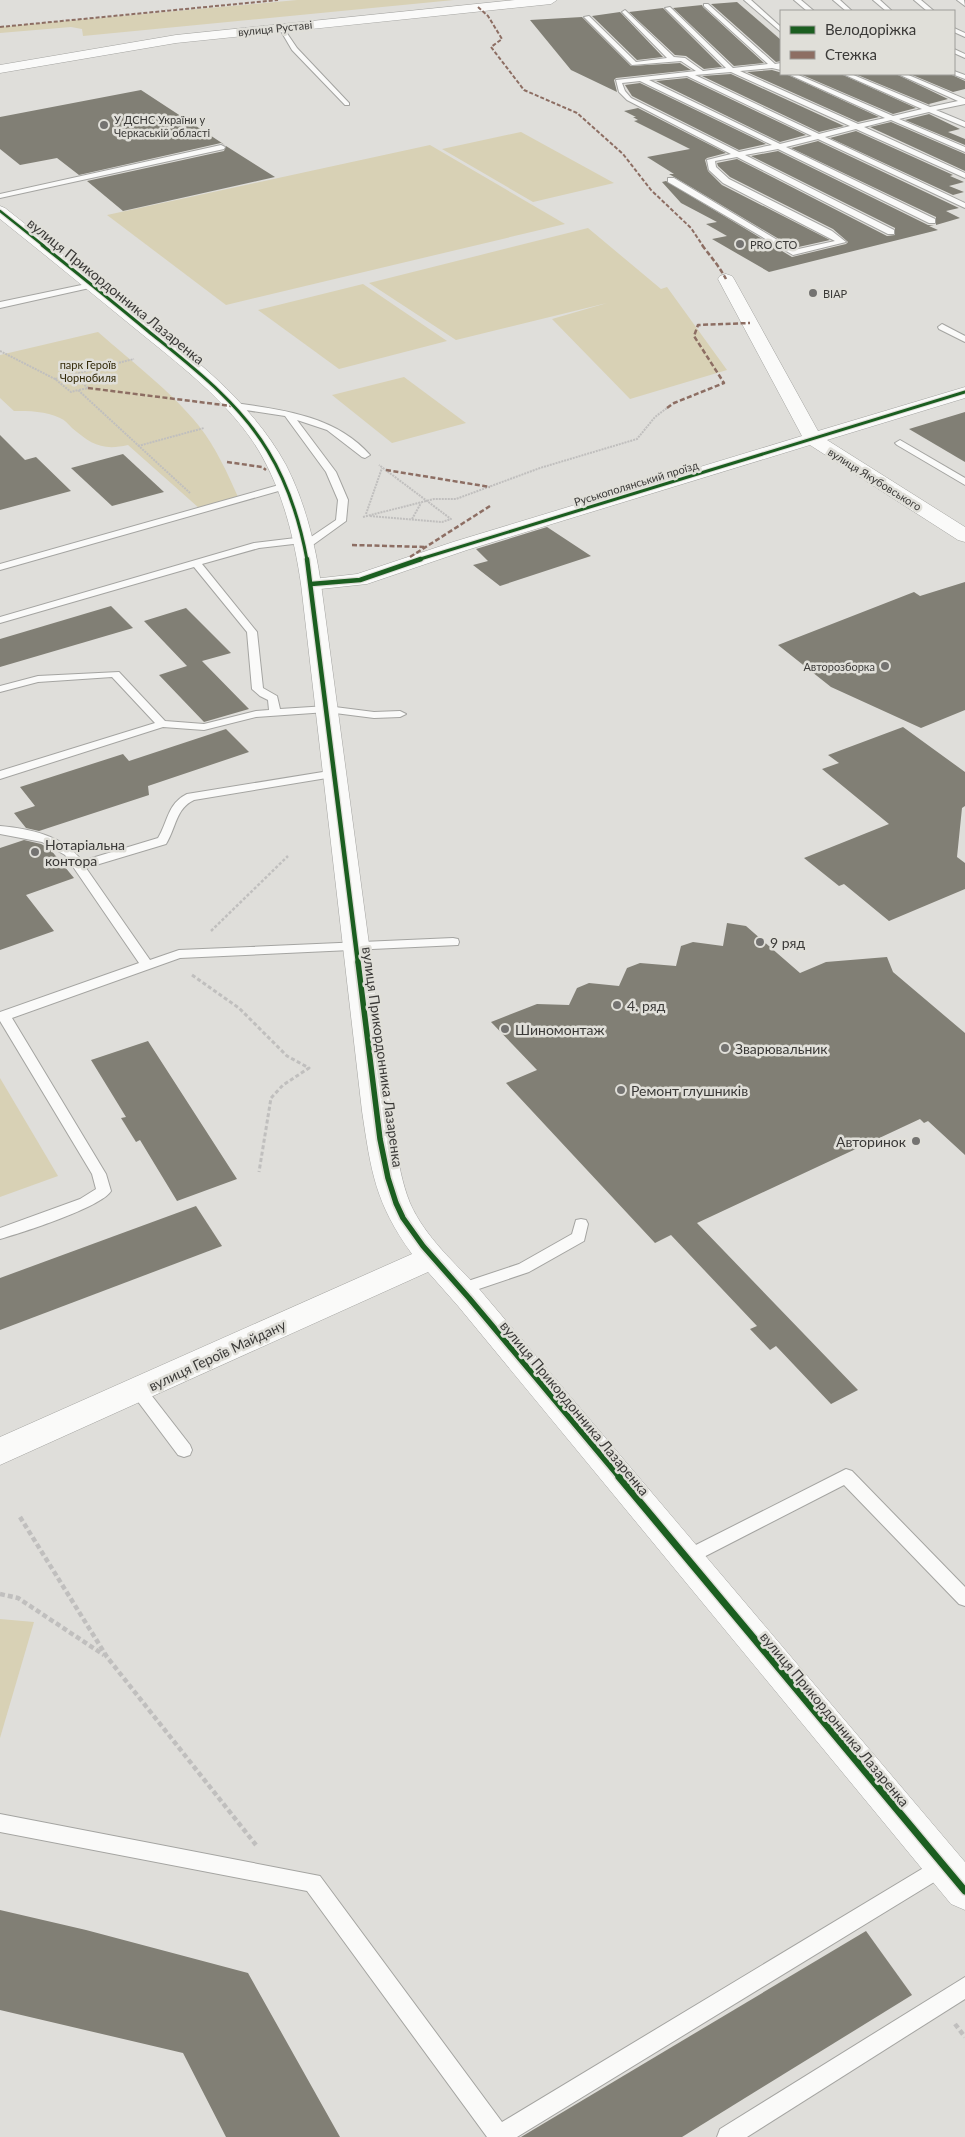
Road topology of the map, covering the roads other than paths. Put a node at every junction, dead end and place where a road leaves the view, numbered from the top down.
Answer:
1 (551, 0) edge
2 (747, 0) edge
3 (797, 0) edge
4 (836, 0) edge
5 (876, 0) edge
6 (917, 0) edge
7 (960, 0) edge
8 (965, 4) edge
9 (706, 5) dead end
10 (668, 8) dead end
11 (810, 10) edge
12 (848, 10) edge
13 (888, 10) edge
14 (930, 10) edge
15 (625, 12) dead end
16 (587, 17) dead end
17 (280, 27) junction
18 (780, 29) edge
19 (672, 59) junction
20 (779, 67) edge
21 (0, 68) edge
22 (732, 70) junction
23 (702, 73) junction
24 (688, 75) junction
25 (793, 75) edge
26 (848, 75) edge
27 (904, 75) edge
28 (641, 79) junction
29 (965, 102) edge
30 (347, 104) dead end
31 (931, 110) junction
32 (892, 118) junction
33 (965, 125) edge
34 (856, 126) junction
35 (818, 136) junction
36 (780, 146) junction
37 (221, 147) dead end
38 (965, 150) edge
39 (738, 155) junction
40 (965, 176) edge
41 (671, 180) dead end
42 (0, 196) edge
43 (965, 206) edge
44 (0, 211) edge
45 (932, 221) dead end
46 (891, 232) dead end
47 (726, 279) dead end
48 (91, 285) junction
49 (0, 306) edge
50 (942, 327) dead end
51 (965, 339) edge
52 (965, 392) edge
53 (235, 406) junction
54 (288, 414) junction
55 (814, 440) junction
56 (900, 443) dead end
57 (365, 455) dead end
58 (965, 482) edge
59 (286, 486) junction
60 (965, 536) edge
61 (305, 542) junction
62 (196, 563) junction
63 (0, 567) edge
64 (311, 584) junction
65 (0, 620) edge
66 (0, 689) edge
67 (327, 710) junction
68 (275, 713) junction
69 (400, 714) dead end
70 (162, 724) junction
71 (0, 774) edge
72 (335, 774) junction
73 (0, 829) edge
74 (79, 866) junction
75 (453, 942) dead end
76 (357, 947) junction
77 (147, 965) junction
78 (2, 1016) edge
79 (581, 1224) dead end
80 (0, 1234) edge
81 (433, 1257) junction
82 (461, 1289) junction
83 (139, 1391) junction
84 (184, 1450) dead end
85 (0, 1452) edge
86 (686, 1558) junction
87 (965, 1599) edge
88 (0, 1823) edge
89 (944, 1866) junction
90 (965, 1891) edge
91 (965, 1986) edge
92 (500, 2137) edge
93 (728, 2137) edge

1 - 17 street, вулиця Руставі
2 - 18 lane
3 - 11 lane
4 - 12 lane
5 - 13 lane
6 - 14 lane
7 - 8 lane
9 - 20 lane
10 - 22 lane
15 - 19 lane
16 - 19 lane
17 - 21 street, вулиця Руставі
17 - 30 lane
19 - 23 lane
20 - 22 lane
22 - 23 lane
22 - 34 lane
23 - 24 lane
24 - 28 lane
24 - 35 lane
25 - 32 lane
26 - 31 lane
27 - 29 lane
28 - 36 lane
28 - 39 lane
29 - 31 lane
31 - 32 lane
31 - 33 lane
32 - 34 lane
32 - 38 lane
34 - 35 lane
34 - 40 lane
35 - 36 lane
35 - 43 lane
36 - 39 lane
36 - 45 lane
37 - 42 lane
39 - 41 lane
39 - 46 lane
44 - 48 street, вулиця Прикордонника Лазаренка
47 - 55 street, вулиця Якубовського
48 - 49 lane
48 - 53 street, вулиця Прикордонника Лазаренка
50 - 51 lane
52 - 55 street, Руськополянський проїзд
53 - 54 lane
53 - 59 street, вулиця Прикордонника Лазаренка
54 - 57 lane
54 - 61 lane
55 - 60 street, вулиця Якубовського
55 - 64 street, Руськополянський проїзд
56 - 58 lane
59 - 61 street, вулиця Прикордонника Лазаренка
59 - 63 lane
61 - 62 lane
61 - 64 street, вулиця Прикордонника Лазаренка
62 - 65 lane
62 - 68 lane
64 - 67 street, вулиця Прикордонника Лазаренка
66 - 70 lane
67 - 68 lane
67 - 69 lane
67 - 72 street, вулиця Прикордонника Лазаренка
68 - 70 lane
70 - 71 lane
72 - 74 lane
72 - 76 street, вулиця Прикордонника Лазаренка
73 - 74 lane
74 - 77 lane
75 - 76 lane
76 - 77 lane
76 - 81 street, вулиця Прикордонника Лазаренка
77 - 78 lane
78 - 80 lane
79 - 82 lane
81 - 82 street, вулиця Прикордонника Лазаренка
81 - 83 street, вулиця Героїв Майдану
82 - 86 street, вулиця Прикордонника Лазаренка
83 - 84 lane
83 - 85 street, вулиця Героїв Майдану
86 - 87 lane
86 - 89 street, вулиця Прикордонника Лазаренка
88 - 92 lane
89 - 90 street, вулиця Прикордонника Лазаренка
89 - 92 lane
91 - 93 lane

